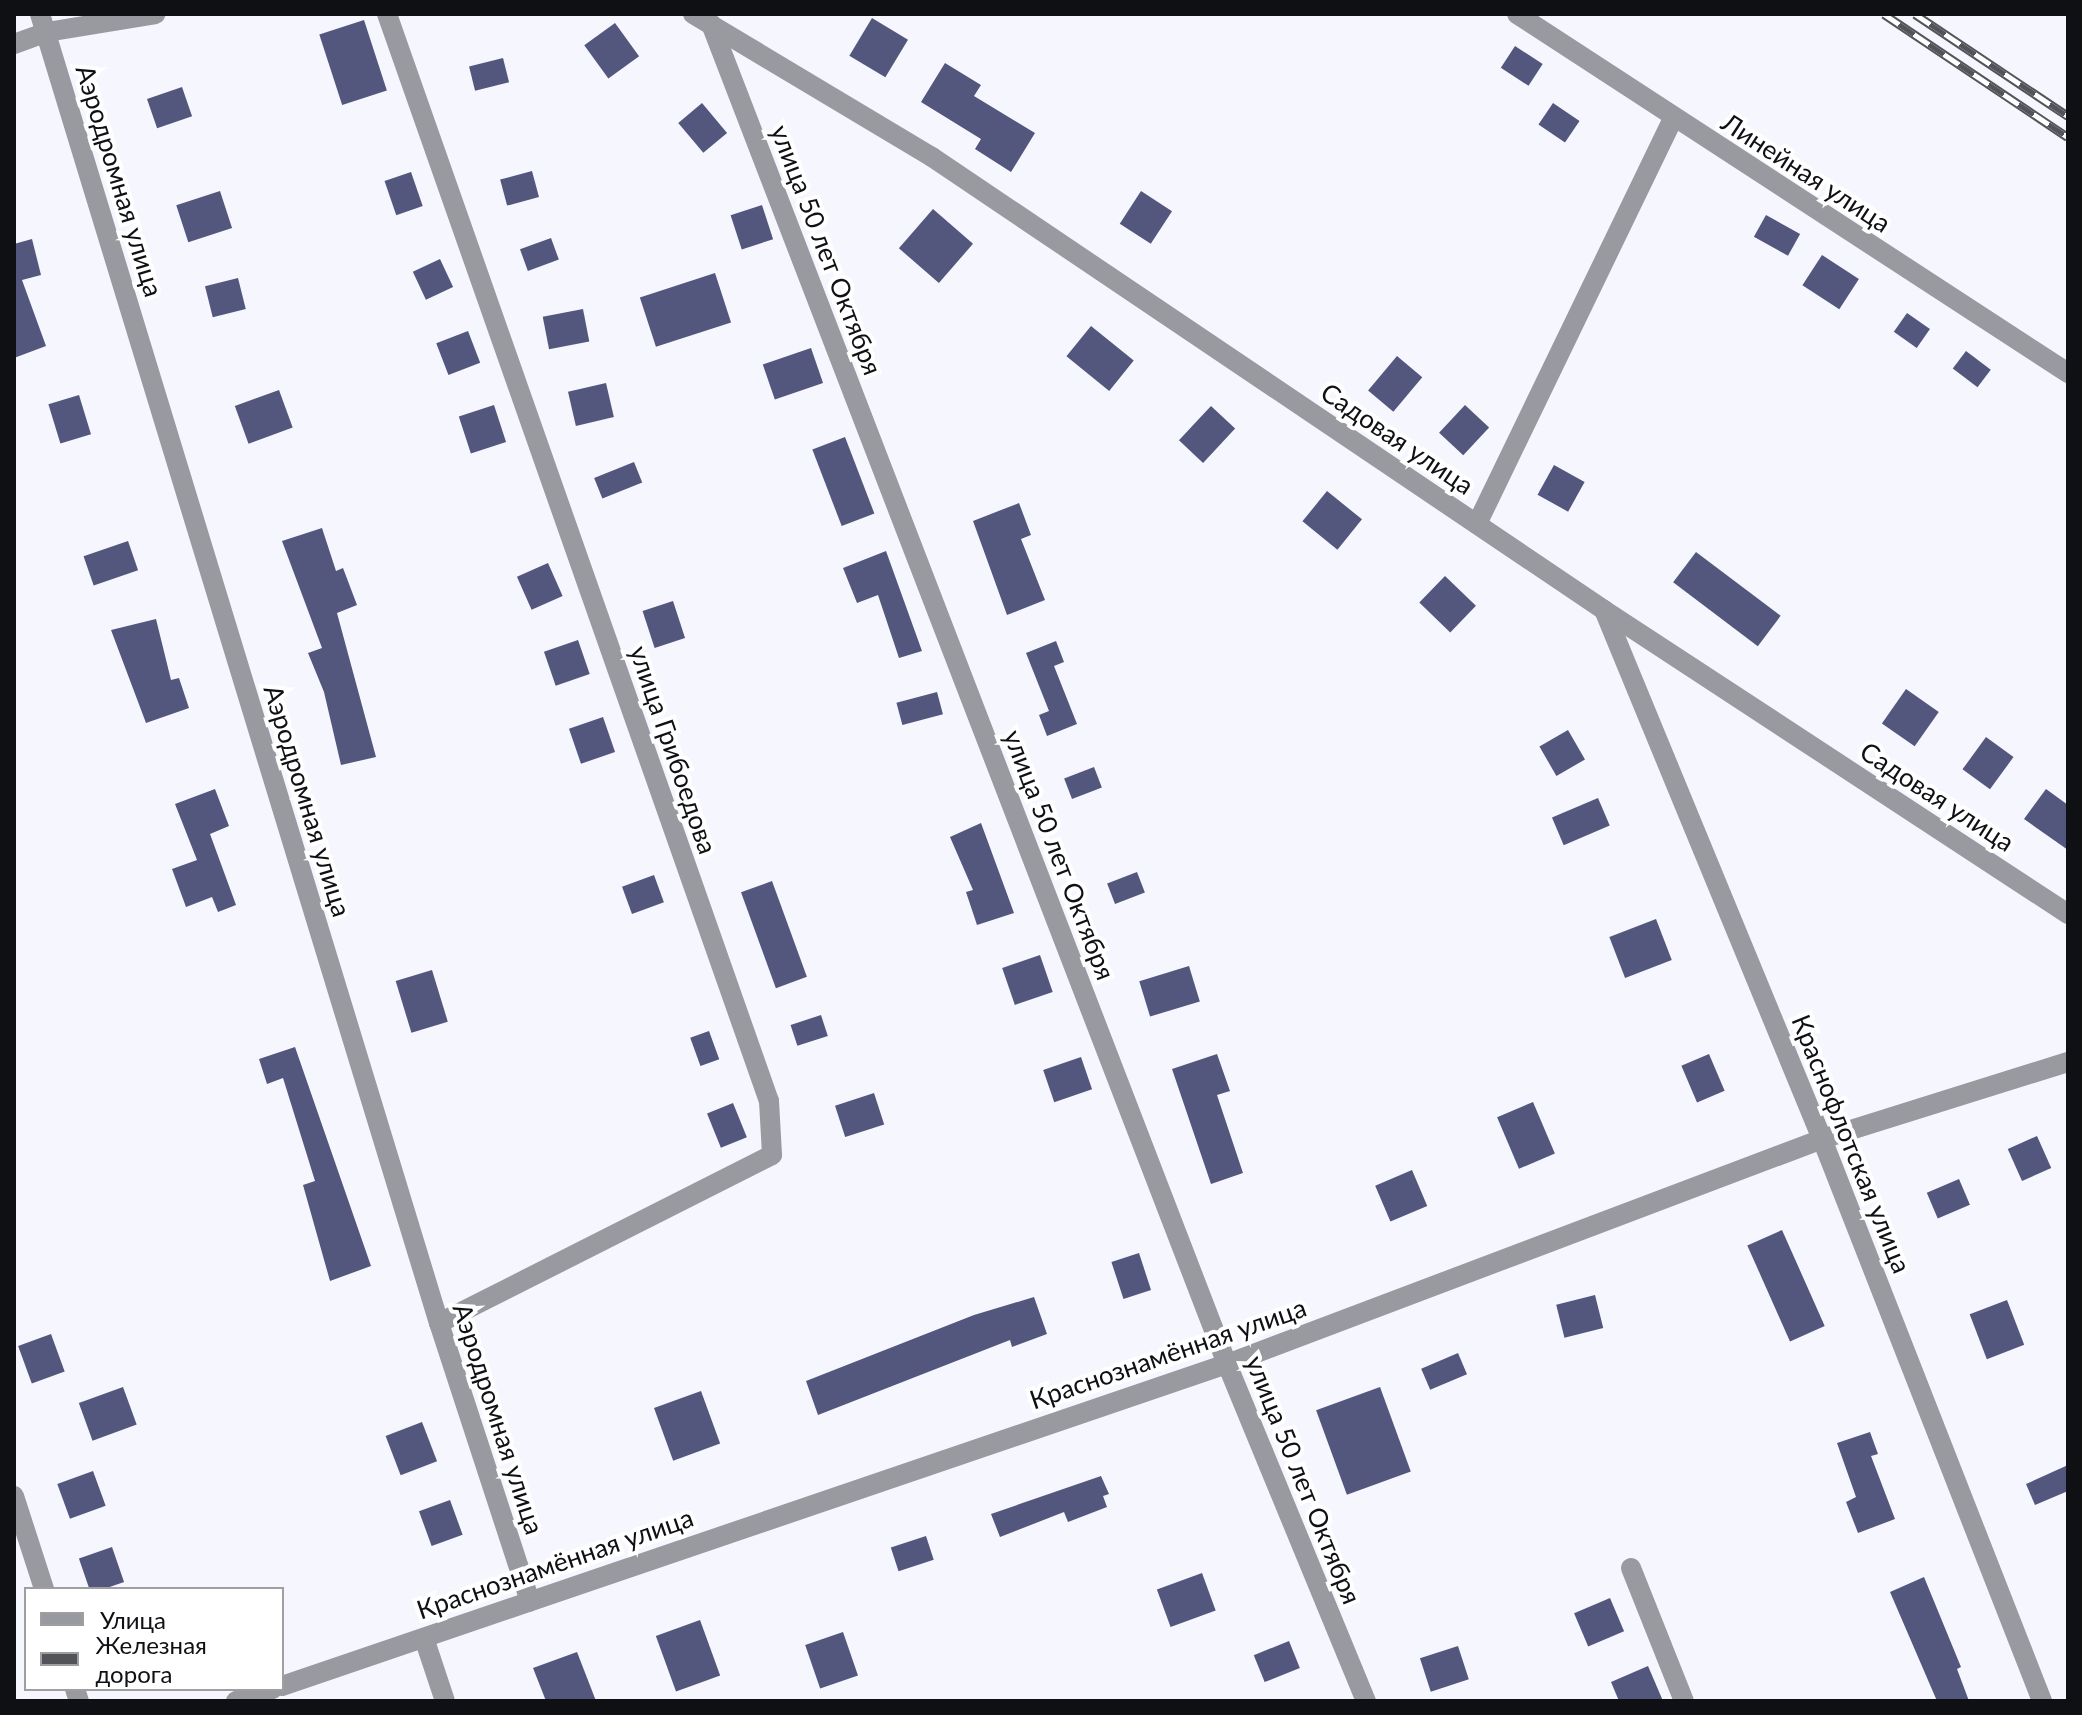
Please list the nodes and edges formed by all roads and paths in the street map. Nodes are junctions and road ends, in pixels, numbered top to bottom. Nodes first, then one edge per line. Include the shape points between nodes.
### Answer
1 (156, 14) edge
2 (387, 14) edge
3 (1517, 14) edge
4 (702, 19) edge
5 (44, 23) edge
6 (14, 44) edge
7 (1673, 119) junction
8 (2068, 373) edge
9 (1477, 524) junction
10 (1604, 610) junction
11 (2068, 914) edge
12 (2068, 1062) edge
13 (1822, 1139) junction
14 (439, 1323) junction
15 (1227, 1364) junction
16 (14, 1496) edge
17 (1631, 1568) dead end
18 (43, 1587) edge
19 (530, 1601) junction
20 (424, 1638) junction
21 (284, 1685) edge
22 (266, 1691) edge
23 (236, 1701) edge
24 (445, 1701) edge
25 (1366, 1701) edge
26 (1684, 1701) edge
27 (2042, 1701) edge

1 - 5 street
2 - 14 street, улица Грибоедова via 769,1101 772,1155
3 - 7 street, Линейная улица
4 - 9 street, Садовая улица via 932,157
4 - 15 street, улица 50 лет Октября
5 - 6 street
5 - 14 street, Аэродромная улица
7 - 8 street, Линейная улица
7 - 9 street
9 - 10 street, Садовая улица
10 - 11 street, Садовая улица
10 - 13 street, Краснофлотская улица
12 - 13 street, Краснознамённая улица
13 - 15 street, Краснознамённая улица
13 - 27 street, Краснофлотская улица
14 - 19 street, Аэродромная улица
15 - 19 street, Краснознамённая улица
15 - 25 street, улица 50 лет Октября
16 - 18 street
17 - 26 street
19 - 20 street, Краснознамённая улица
20 - 21 street, Краснознамённая улица
20 - 24 street
22 - 23 street

